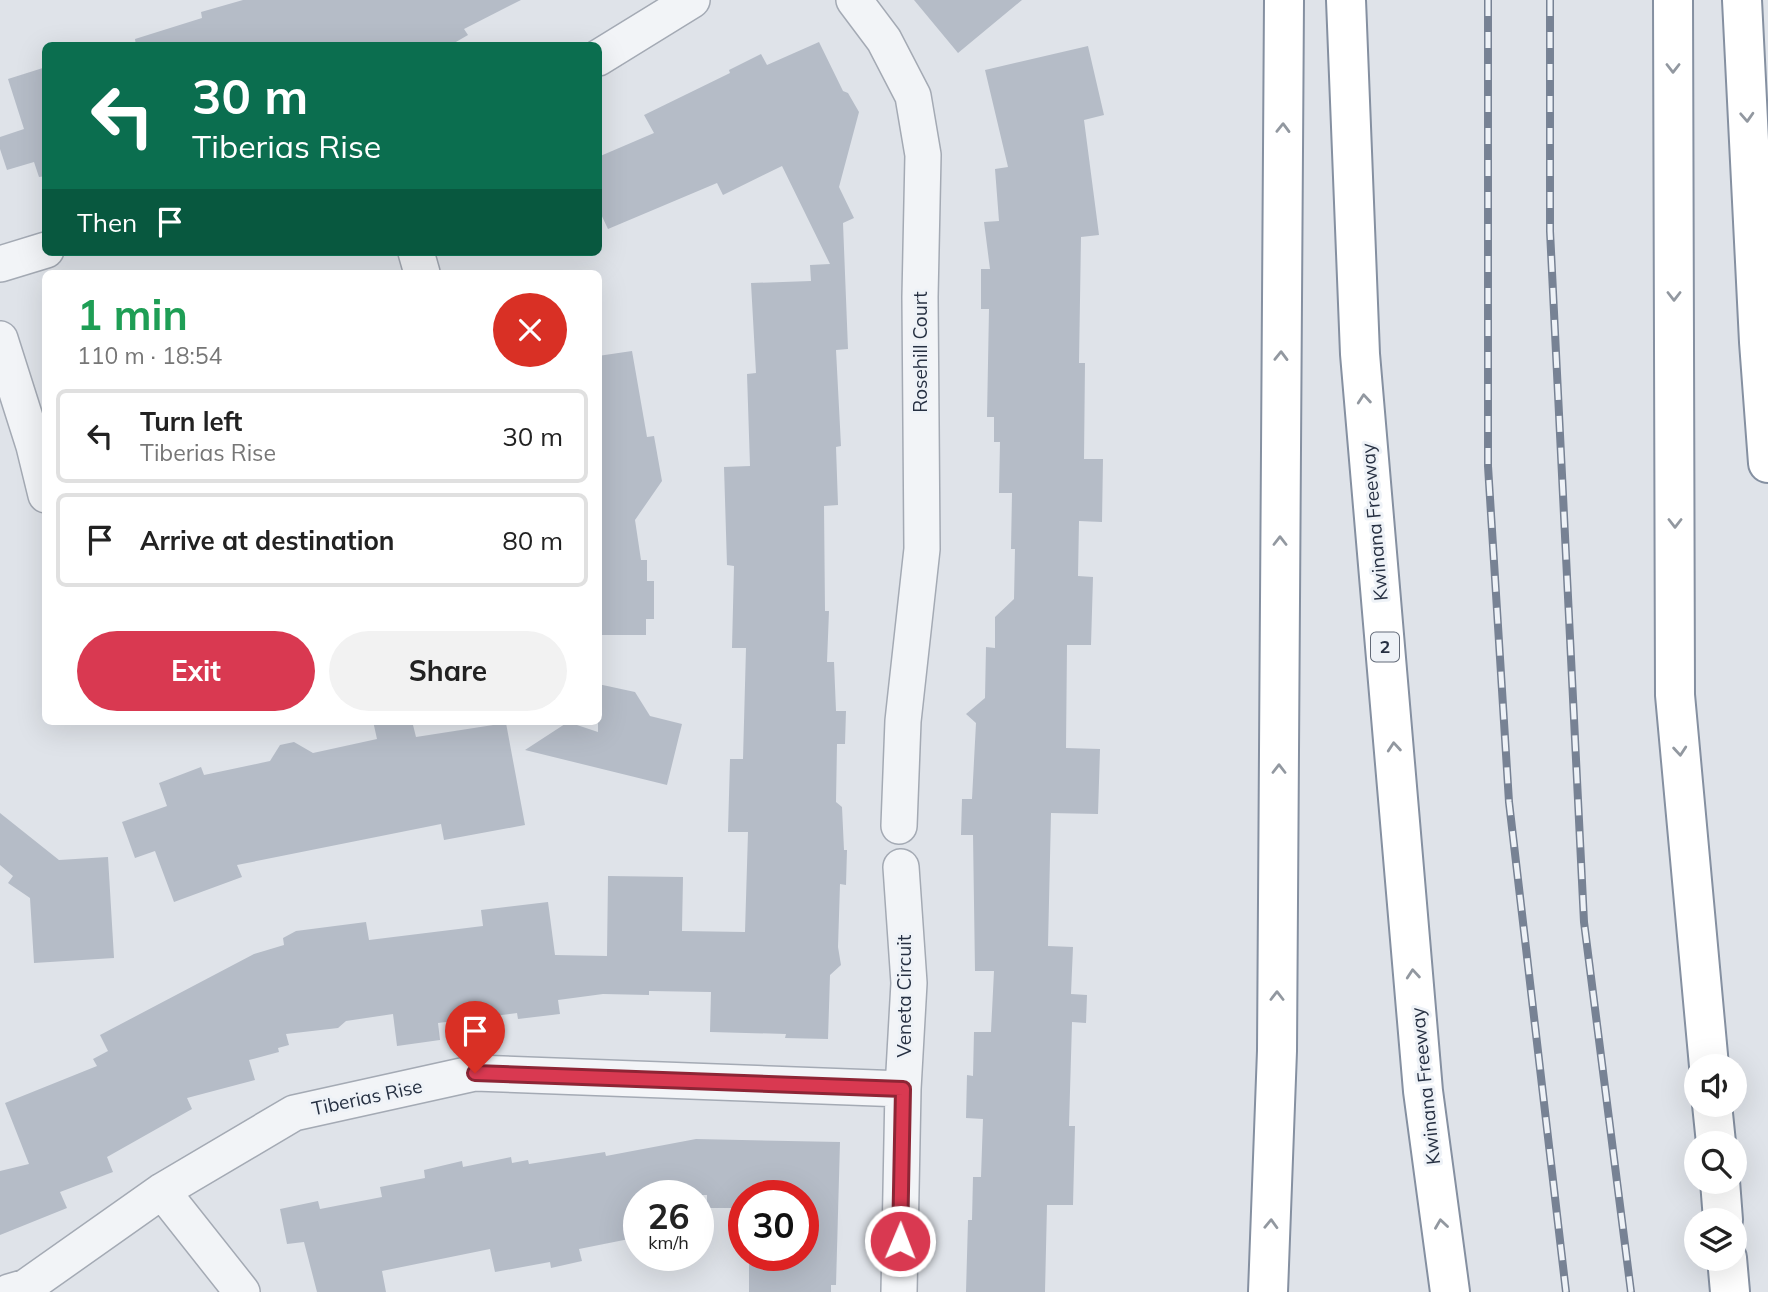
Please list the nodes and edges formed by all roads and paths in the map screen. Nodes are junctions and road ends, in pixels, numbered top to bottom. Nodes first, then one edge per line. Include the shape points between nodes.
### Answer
1 (692, 0) edge
2 (854, 0) edge
3 (1284, 0) edge
4 (1346, 0) edge
5 (1673, 0) edge
6 (1742, 0) edge
7 (602, 56) edge
8 (42, 251) edge
9 (0, 264) edge
10 (0, 338) edge
11 (1768, 463) edge
12 (42, 479) edge
13 (899, 826) dead end
14 (901, 867) dead end
15 (1708, 1054) edge
16 (903, 1089) junction
17 (162, 1191) junction
18 (1728, 1271) edge
19 (9, 1292) edge
20 (242, 1292) edge
21 (899, 1292) edge
22 (1268, 1292) edge
23 (1450, 1292) edge
24 (1730, 1292) edge

1 - 7 street
2 - 13 street, Rosehill Court via 884,40 913,96 923,155 922,549 903,721
22 -> 3 highway via 1277,1037
23 -> 4 highway, Kwinana Freeway / 2 via 1423,1091 1360,354
5 -> 15 highway via 1675,695
6 -> 11 highway
8 - 9 street
10 - 12 street
14 - 16 street, Veneta Circuit via 909,984
16 - 17 street, Tiberias Rise via 475,1073 294,1113
16 - 21 street, Veneta Circuit
17 - 19 street, Tiberias Rise via 26,1287
17 - 20 street
18 - 24 highway

